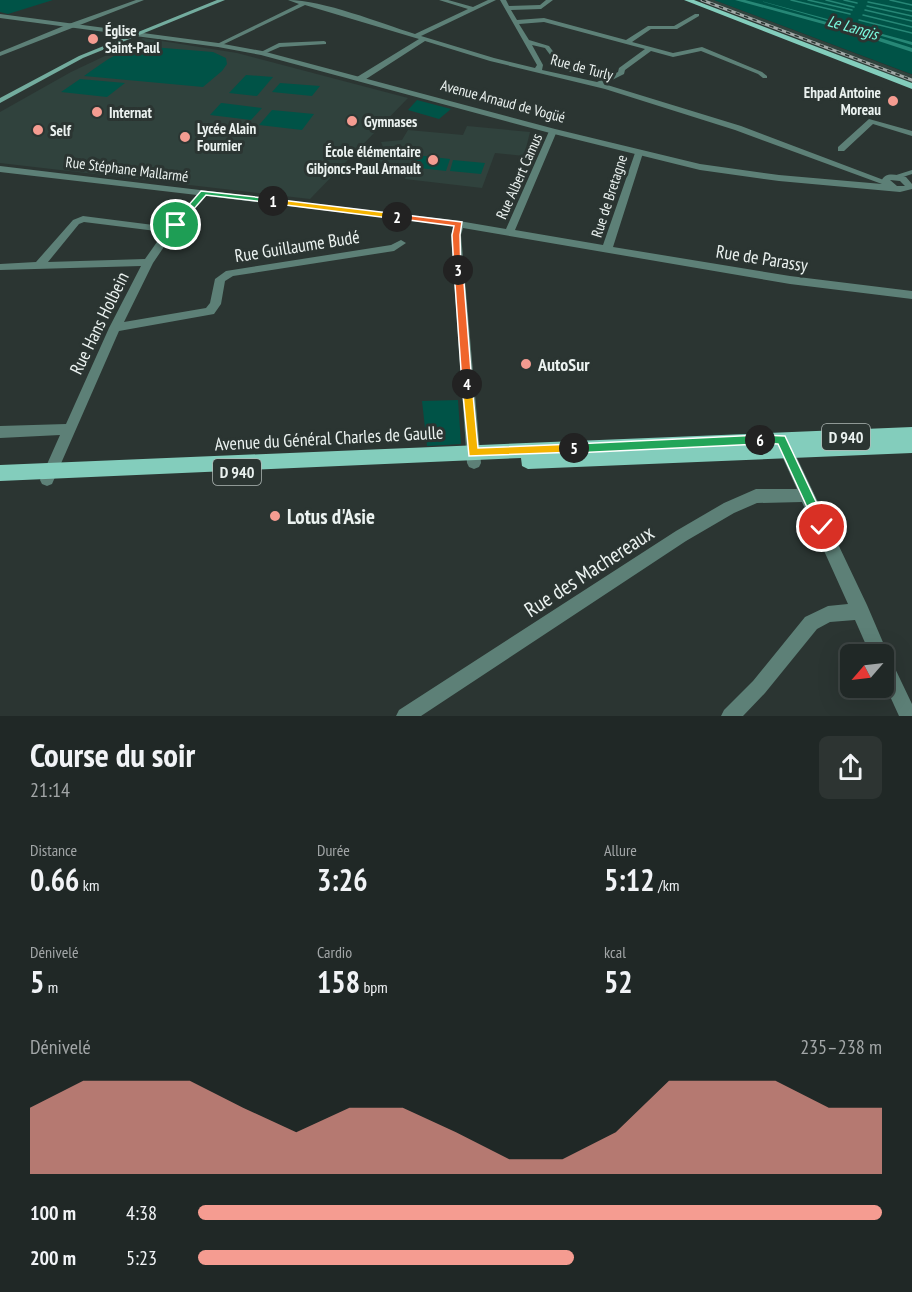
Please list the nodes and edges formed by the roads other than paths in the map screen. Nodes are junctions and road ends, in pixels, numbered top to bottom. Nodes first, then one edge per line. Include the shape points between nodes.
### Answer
1 (141, 0) edge
2 (222, 0) edge
3 (291, 0) edge
4 (442, 0) edge
5 (493, 0) edge
6 (503, 0) edge
7 (550, 0) edge
8 (688, 0) edge
9 (305, 3) junction
10 (508, 8) junction
11 (474, 9) junction
12 (697, 15) dead end
13 (0, 16) edge
14 (516, 22) junction
15 (68, 26) junction
16 (134, 34) junction
17 (416, 36) junction
18 (424, 39) junction
19 (324, 42) dead end
20 (528, 42) junction
21 (626, 43) junction
22 (218, 45) junction
23 (650, 49) junction
24 (262, 53) junction
25 (0, 54) edge
26 (537, 70) junction
27 (765, 77) dead end
28 (360, 79) junction
29 (601, 82) junction
30 (912, 86) edge
31 (0, 101) edge
32 (554, 131) junction
33 (912, 134) edge
34 (841, 149) dead end
35 (639, 153) junction
36 (0, 169) edge
37 (889, 181) junction
38 (910, 182) edge
39 (204, 193) junction
40 (459, 224) junction
41 (171, 230) junction
42 (509, 232) junction
43 (401, 243) dead end
44 (607, 249) junction
45 (148, 262) junction
46 (39, 266) junction
47 (0, 267) edge
48 (912, 295) edge
49 (115, 327) junction
50 (69, 429) junction
51 (0, 432) edge
52 (912, 434) edge
53 (784, 446) junction
54 (912, 446) edge
55 (474, 458) junction
56 (0, 473) edge
57 (49, 476) junction
58 (0, 482) edge
59 (807, 495) junction
60 (861, 611) junction
61 (875, 644) edge
62 (894, 686) edge
63 (405, 716) edge
64 (730, 716) edge
65 (908, 716) edge

1 - 15 street
2 - 16 main road
3 - 9 street, Rue de Turly
4 - 11 street
5 - 11 street
6 - 10 street
7 - 10 street via 541,7
8 - 30 main road
9 - 17 street, Rue de Turly
9 - 22 street
10 - 14 street
11 - 17 street
12 - 21 street via 675,28 650,27
13 - 15 street, Avenue Arnaud de Vogüé
14 - 20 street
14 - 21 street via 544,20
15 - 16 street, Avenue Arnaud de Vogüé
15 - 25 street
16 - 22 street, Avenue Arnaud de Vogüé
16 - 31 main road via 81,57
17 - 18 street, Rue de Turly
18 - 26 street, Rue de Turly
18 - 28 street
19 - 24 street via 279,45
20 - 26 street via 540,65
20 - 29 street via 548,47 562,67
21 - 23 street
22 - 24 street, Avenue Arnaud de Vogüé
23 - 27 street via 673,55 702,49
23 - 29 street via 621,69 622,73 615,78
24 - 28 street, Avenue Arnaud de Vogüé
26 - 29 street, Rue de Turly
28 - 32 street, Avenue Arnaud de Vogüé
29 - 37 street, Rue de Turly
32 - 35 street, Avenue Arnaud de Vogüé
32 - 42 street, Rue Albert Camus
33 - 34 street via 872,121
35 - 37 street, Avenue Arnaud de Vogüé via 728,171 866,186
35 - 44 street, Rue de Bretagne
36 - 39 street, Rue Stéphane Mallarmé
37 - 38 street, Avenue Arnaud de Vogüé
39 - 40 street, Rue Stéphane Mallarmé
39 - 41 street, Rue Hans Holbein
40 - 42 street, Rue Stéphane Mallarmé
40 - 55 street via 456,235
41 - 45 street, Rue Hans Holbein
41 - 46 street via 83,219 76,222
42 - 44 street, Rue Stéphane Mallarmé
43 - 49 street, Rue Guillaume Budé via 394,248 230,273 219,279 210,311
44 - 48 street, Rue de Parassy via 790,280
45 - 46 street
45 - 49 street, Rue Hans Holbein
46 - 47 street
49 - 50 street, Rue Hans Holbein
50 - 51 street
50 - 57 street, Rue Hans Holbein
52 - 53 main road, Avenue du Général Charles de Gaulle / D 940
53 - 54 main road, Avenue du Général Charles de Gaulle / D 940
53 - 55 main road, Avenue du Général Charles de Gaulle / D 940
53 - 59 street
55 - 57 main road, Avenue du Général Charles de Gaulle / D 940
56 - 57 main road, Avenue du Général Charles de Gaulle / D 940
57 - 58 main road, Avenue du Général Charles de Gaulle / D 940
59 - 60 street
59 - 63 street, Rue des Machereaux via 756,496 729,508
60 - 61 street
60 - 64 street via 828,614 811,623
62 - 65 street

